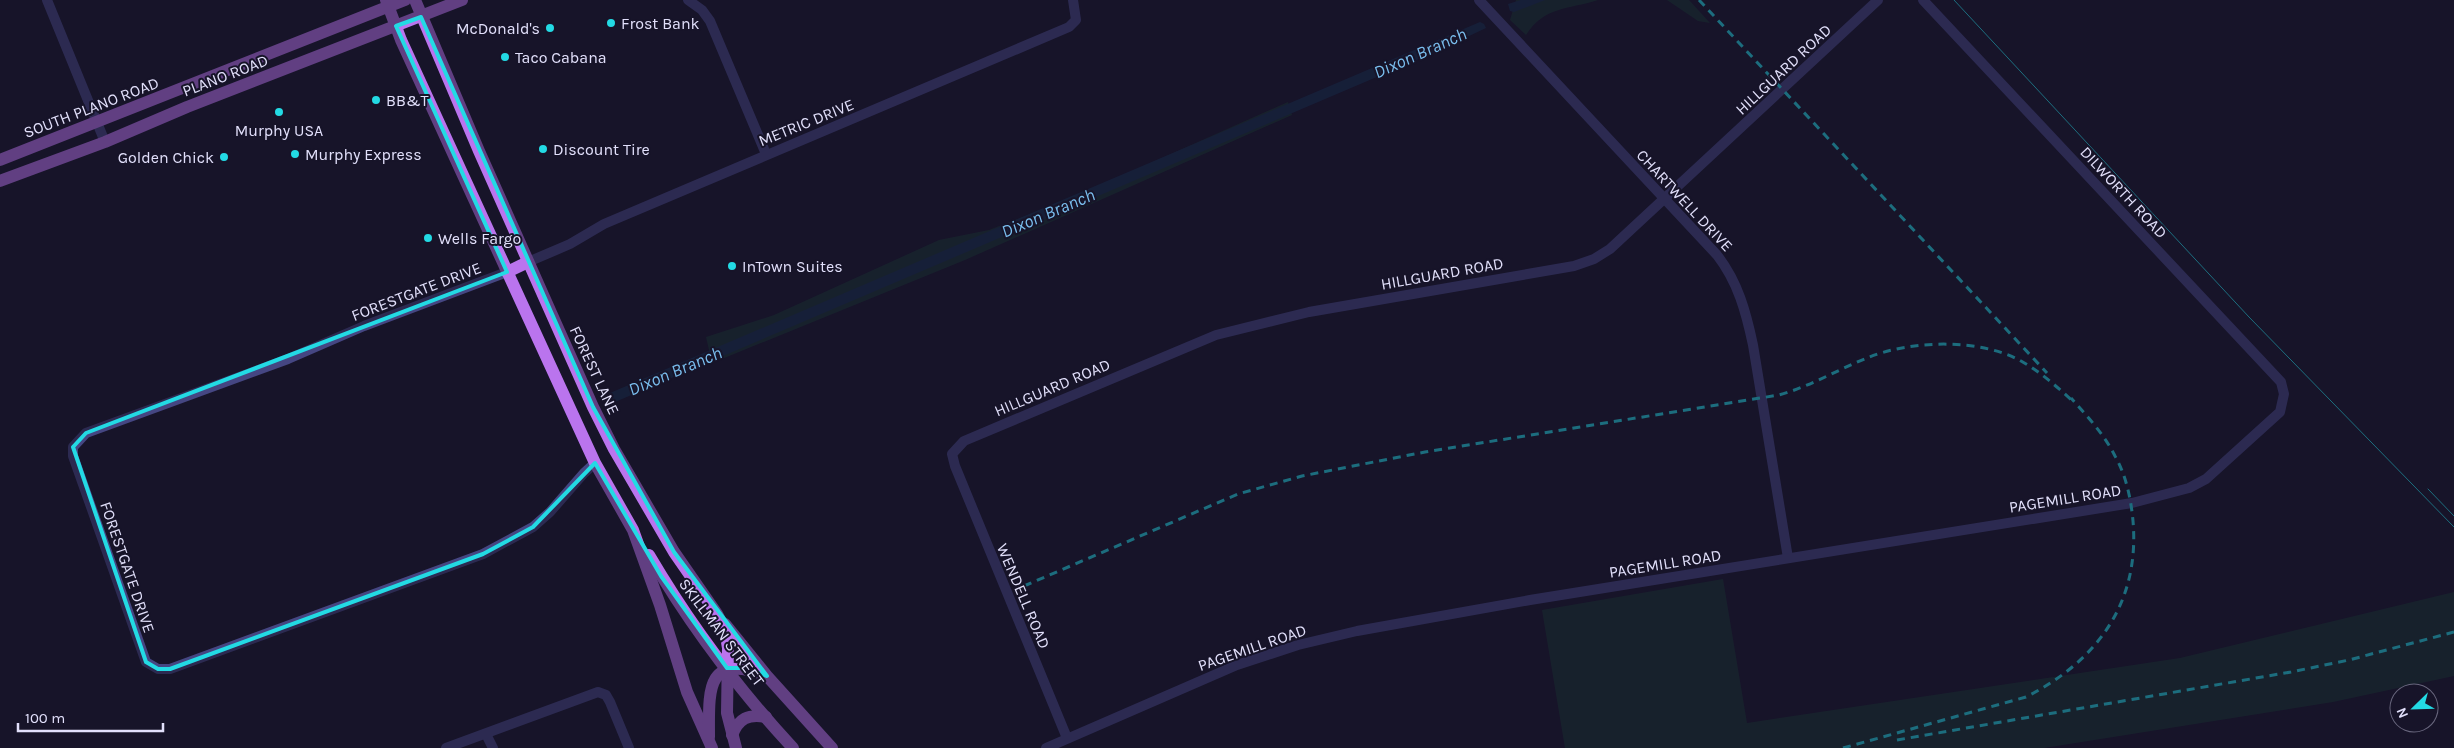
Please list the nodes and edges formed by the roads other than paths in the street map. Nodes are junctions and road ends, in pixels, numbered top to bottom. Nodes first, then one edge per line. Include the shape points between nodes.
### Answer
1 (47, 0) edge
2 (405, 0) edge
3 (414, 0) edge
4 (462, 0) edge
5 (688, 0) edge
6 (1073, 0) edge
7 (1479, 0) edge
8 (1878, 0) edge
9 (1923, 0) edge
10 (388, 3) edge
11 (421, 17) junction
12 (396, 26) junction
13 (97, 122) junction
14 (105, 142) junction
15 (766, 154) junction
16 (0, 160) edge
17 (0, 181) edge
18 (1665, 199) junction
19 (528, 262) junction
20 (507, 272) junction
21 (2280, 412) joint
22 (614, 449) junction
23 (595, 463) junction
24 (955, 466) joint
25 (633, 530) junction
26 (1788, 558) junction
27 (717, 614) junction
28 (727, 668) junction
29 (766, 676) junction
30 (766, 717) junction
31 (486, 734) junction
32 (732, 734) junction
33 (1067, 738) junction
34 (710, 744) edge
35 (446, 748) edge
36 (492, 748) edge
37 (629, 748) edge
38 (736, 748) edge
39 (793, 748) edge
40 (832, 748) edge
41 (1046, 748) edge

1 - 13 street
2 - 10 main road
3 - 11 main road, FOREST LANE
4 - 11 main road, PLANO ROAD
5 - 15 street via 710,21
6 - 15 street, METRIC DRIVE via 1076,20 1069,27 887,106
7 - 18 street, CHARTWELL DRIVE
8 - 18 street, HILLGUARD ROAD
9 - 21 street, DILWORTH ROAD via 2281,382 2284,394
10 - 12 main road
10 - 13 main road, SOUTH PLANO ROAD
11 - 12 main road, PLANO ROAD
11 - 19 main road, FOREST LANE
12 - 14 main road, PLANO ROAD
12 - 20 main road
13 - 14 street
13 - 16 main road, SOUTH PLANO ROAD
14 - 17 main road, PLANO ROAD
15 - 19 street, METRIC DRIVE via 604,224 570,244
18 - 24 street, HILLGUARD ROAD via 1610,249 1594,259 1574,266 1309,312 1216,335 964,441 952,454
18 - 26 street, CHARTWELL DRIVE via 1724,264 1736,284 1746,312
19 - 20 main road
19 - 22 main road, FOREST LANE
20 - 23 main road
20 - 23 street, FORESTGATE DRIVE via 364,326 288,359 86,433 73,447 146,662 158,669 170,669 483,554 533,527
21 - 26 street, PAGEMILL ROAD via 2206,479 2189,488 2132,503
22 - 23 main road
22 - 27 main road, FOREST LANE via 674,552
23 - 25 main road
24 - 33 street, WENDELL ROAD
25 - 28 main road, SKILLMAN STREET via 685,611
25 - 34 main road via 687,692
26 - 33 street, PAGEMILL ROAD via 1450,614 1298,645 1237,666
27 - 28 main road, FOREST LANE via 725,630
27 - 29 main road, SKILLMAN STREET
28 - 29 main road via 745,668
28 - 30 main road, SKILLMAN STREET
28 - 32 main road, FOREST LANE via 727,713
28 - 34 main road via 713,682
29 - 40 main road, SKILLMAN STREET
30 - 32 main road via 753,715 744,718 737,723
30 - 39 main road, SKILLMAN STREET
31 - 35 street
31 - 36 street
31 - 37 street via 598,692 606,695 610,702
32 - 38 main road, FOREST LANE
33 - 41 street, PAGEMILL ROAD

